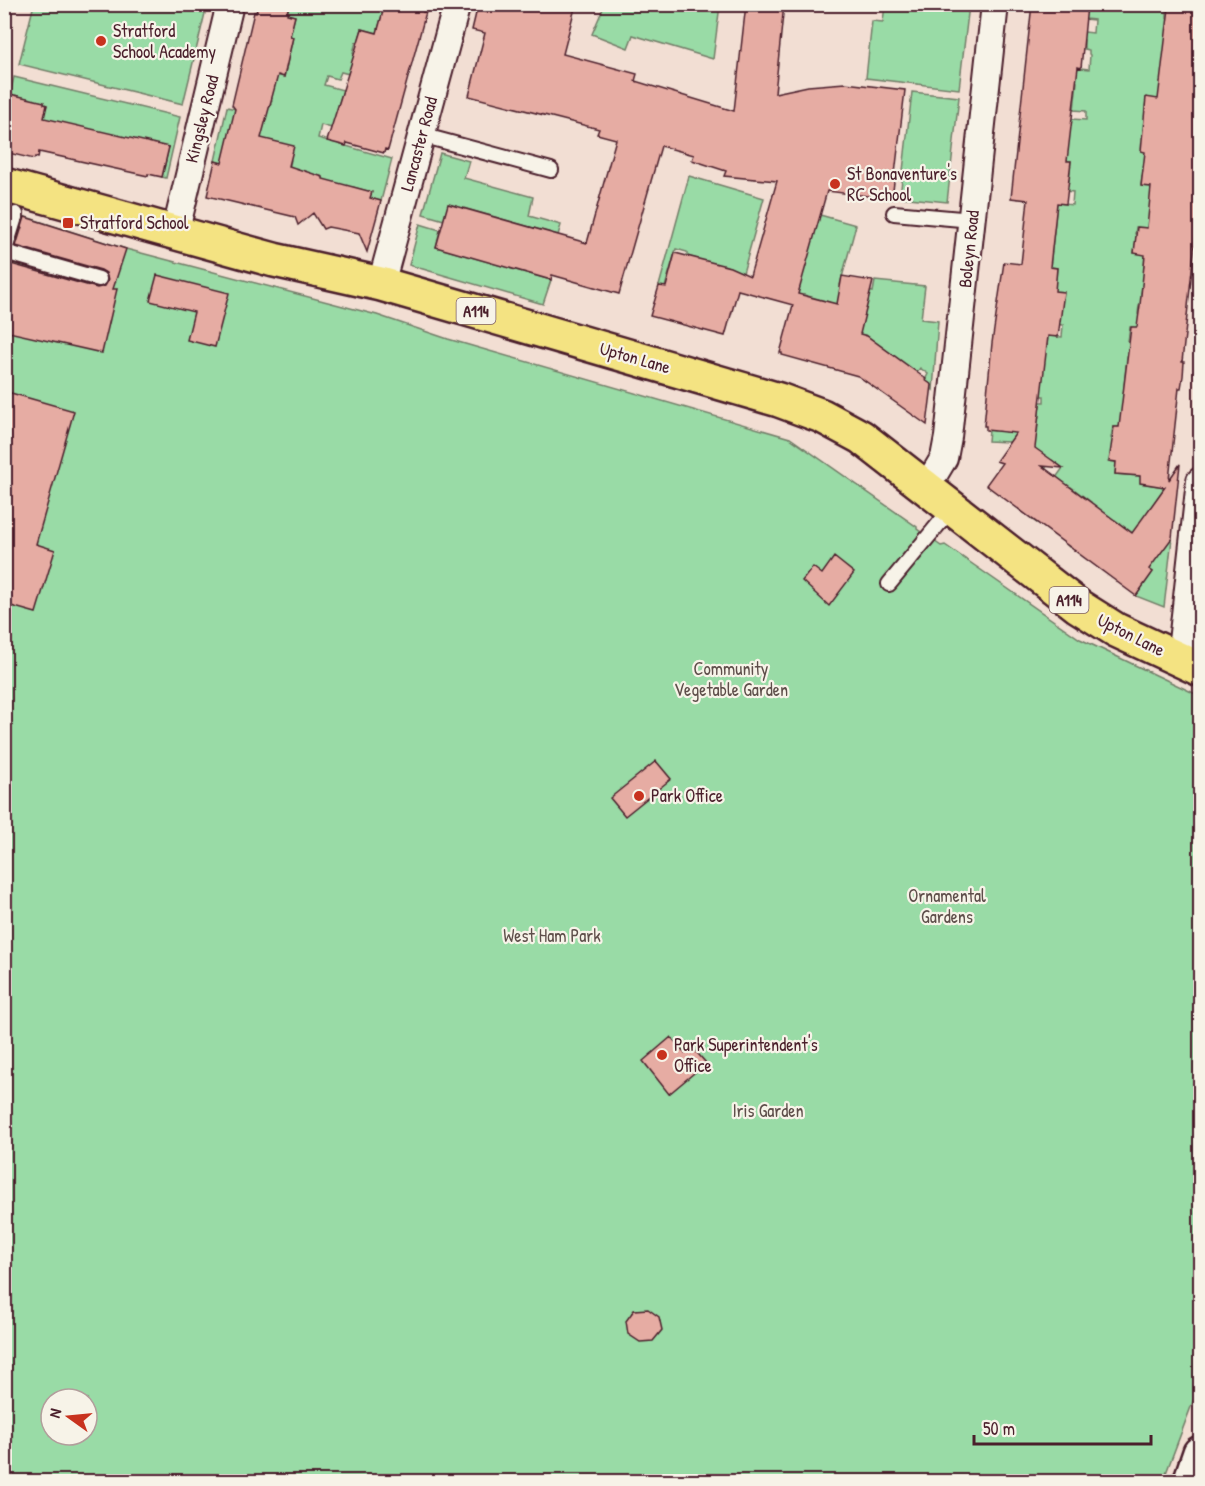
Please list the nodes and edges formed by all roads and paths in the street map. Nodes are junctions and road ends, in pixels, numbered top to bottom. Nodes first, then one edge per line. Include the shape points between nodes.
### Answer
1 (230, 4) edge
2 (457, 4) edge
3 (995, 4) edge
4 (422, 135) junction
5 (551, 170) dead end
6 (10, 200) edge
7 (894, 213) dead end
8 (972, 220) junction
9 (175, 234) junction
10 (5, 252) edge
11 (99, 279) dead end
12 (381, 284) junction
13 (1200, 481) edge
14 (926, 488) junction
15 (952, 508) junction
16 (889, 584) dead end
17 (1195, 584) edge
18 (1190, 664) edge
19 (1200, 1453) edge
20 (1190, 1482) edge

1 - 9 street, Kingsley Road
2 - 4 street, Lancaster Road
3 - 8 street, Boleyn Road
4 - 5 lane
4 - 12 street, Lancaster Road
6 - 9 main road, Upton Lane / A114
6 - 10 lane
7 - 8 lane
8 - 14 street, Boleyn Road via 948,437 944,458
9 - 12 main road, Upton Lane / A114
10 - 11 lane
12 - 14 main road, Upton Lane / A114 via 822,416 861,437
13 - 17 street
14 - 15 main road, Upton Lane / A114
15 - 16 lane
15 - 18 main road, Upton Lane / A114 via 1078,606 1116,630
17 - 18 street
19 - 20 main road

